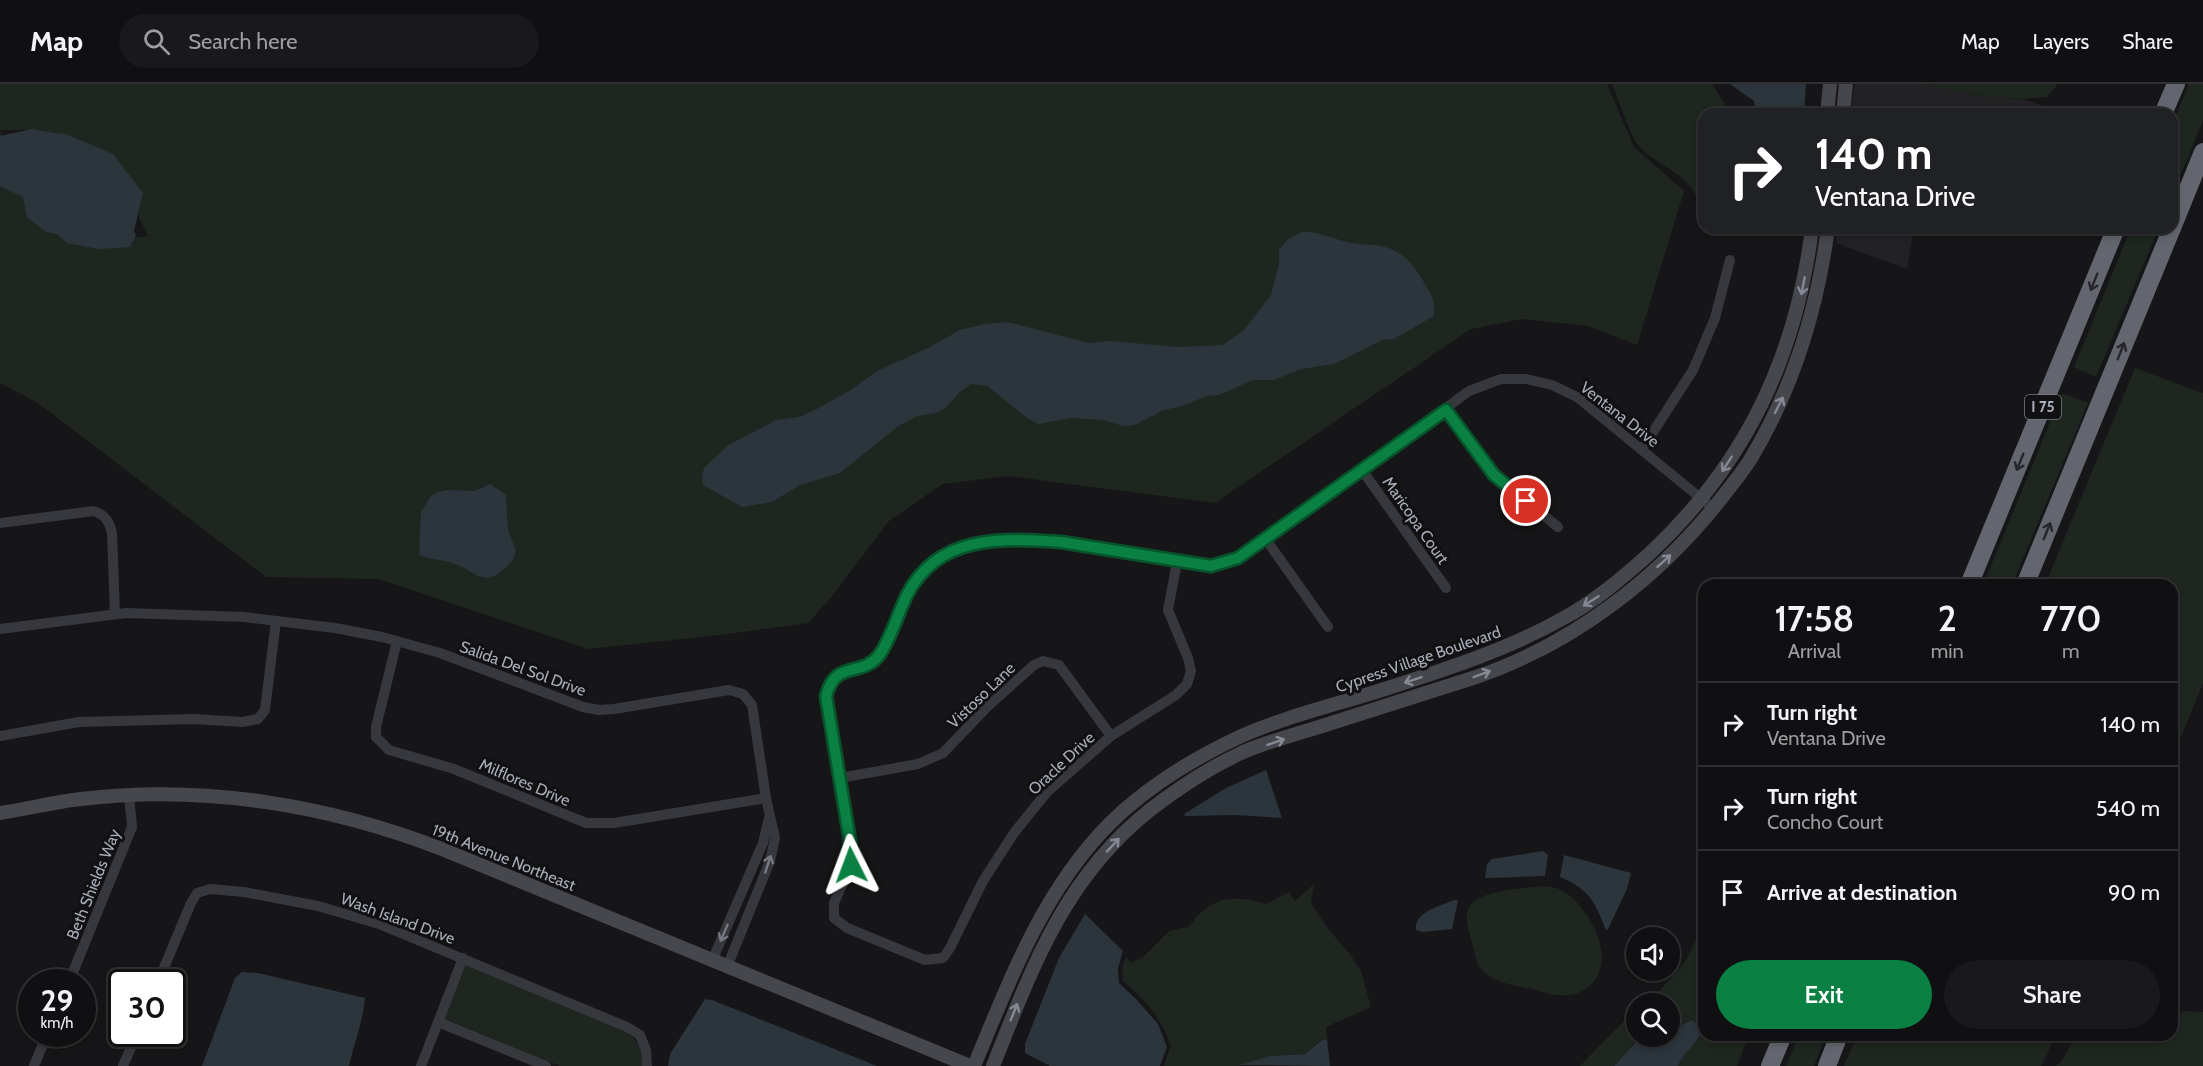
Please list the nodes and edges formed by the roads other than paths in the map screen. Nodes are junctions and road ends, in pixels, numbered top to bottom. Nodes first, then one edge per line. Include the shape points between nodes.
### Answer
1 (1830, 84) edge
2 (1846, 84) edge
3 (2176, 84) edge
4 (1828, 108) edge
5 (1843, 108) edge
6 (2166, 108) edge
7 (2203, 152) edge
8 (2178, 213) edge
9 (1811, 234) edge
10 (1827, 234) edge
11 (2114, 234) edge
12 (2170, 234) edge
13 (1730, 260) dead end
14 (1446, 410) junction
15 (1642, 449) junction
16 (1362, 470) junction
17 (1702, 499) junction
18 (1714, 509) junction
19 (0, 523) edge
20 (1558, 527) dead end
21 (1265, 538) junction
22 (1177, 562) junction
23 (1971, 579) edge
24 (2027, 579) edge
25 (1446, 588) dead end
26 (115, 614) junction
27 (276, 621) junction
28 (1328, 627) dead end
29 (0, 629) edge
30 (397, 642) junction
31 (0, 736) edge
32 (1111, 736) junction
33 (840, 778) junction
34 (129, 795) junction
35 (766, 798) junction
36 (0, 813) edge
37 (770, 815) junction
38 (743, 888) junction
39 (757, 894) junction
40 (736, 904) junction
41 (750, 910) junction
42 (463, 958) junction
43 (712, 961) junction
44 (727, 967) junction
45 (74, 969) edge
46 (163, 969) edge
47 (438, 1022) junction
48 (1780, 1041) edge
49 (1837, 1041) edge
50 (42, 1047) edge
51 (131, 1047) edge
52 (34, 1066) edge
53 (123, 1066) edge
54 (421, 1066) edge
55 (546, 1066) edge
56 (647, 1066) edge
57 (972, 1066) edge
58 (993, 1066) edge
59 (1770, 1066) edge
60 (1827, 1066) edge

1 - 4 street
2 - 5 street
3 - 6 highway
7 - 8 highway
9 -> 17 street, Cypress Village Boulevard via 1800,301 1784,355 1742,441
18 -> 10 street, Cypress Village Boulevard via 1749,462 1786,392 1806,338
11 -> 23 highway, I 75
24 -> 12 highway
13 - 15 street via 1715,318 1693,370
14 - 15 street, Ventana Drive via 1468,391 1501,379 1526,379 1577,397
14 - 16 street, Ventana Drive
14 - 20 street via 1494,475
15 - 17 street, Ventana Drive
16 - 21 street, Ventana Drive
16 - 25 street, Maricopa Court
17 - 18 street, Ventana Drive
17 -> 57 street, Cypress Village Boulevard via 1612,588 1564,618 1504,648 1237,738 1150,790 1103,832 1054,893 1020,956
58 -> 18 street, Cypress Village Boulevard via 1034,963 1069,899 1116,841 1178,789 1241,753 1532,655 1628,593
19 - 26 street via 94,511 102,515 109,521 112,533
21 - 22 street, Ventana Drive via 1238,558 1211,566
21 - 28 street
22 - 32 street, Oracle Drive via 1168,610 1188,658 1191,671 1187,684
22 - 33 street, Ventana Drive via 1041,541 978,542 936,559 908,593 880,654 865,666 839,673 829,684 826,696
26 - 27 street, Salida Del Sol Drive
26 - 29 street, Salida Del Sol Drive
27 - 30 street, Salida Del Sol Drive via 335,628
27 - 31 street via 265,710 258,719 79,723
30 - 35 street, Salida Del Sol Drive via 599,710 729,690 743,693 752,705
30 - 35 street, Milflores Drive via 376,727 376,737 389,750 454,769 586,823 614,823
32 - 33 street, Vistoso Lane via 1059,665 1043,661 988,706 943,753 918,764
32 - 33 street, Oracle Drive via 1047,792 1014,833 983,881 943,958 926,960 847,928 834,918 834,903 851,865
34 - 36 street, 19th Avenue Northeast
34 - 43 street, 19th Avenue Northeast via 239,799 367,823 442,849
34 - 45 street, Beth Shields Way via 132,827
35 - 37 street, Salida Del Sol Drive
37 - 38 street, Salida Del Sol Drive via 763,843
39 -> 37 street, Salida Del Sol Drive via 775,838
38 - 39 street
38 - 40 street, Salida Del Sol Drive
39 - 41 street, Salida Del Sol Drive
40 - 41 street
40 -> 43 street, Salida Del Sol Drive
41 - 44 street, Salida Del Sol Drive via 751,925 740,934
42 - 46 street, Wash Island Drive via 379,924 318,906 210,889 197,893 191,903
42 - 47 street
42 - 56 street, Wash Island Drive via 627,1027 640,1035
43 - 44 street, 19th Avenue Northeast
44 - 57 street, 19th Avenue Northeast
47 - 54 street
47 - 55 street
48 - 59 highway
49 - 60 highway
50 - 52 street
51 - 53 street

